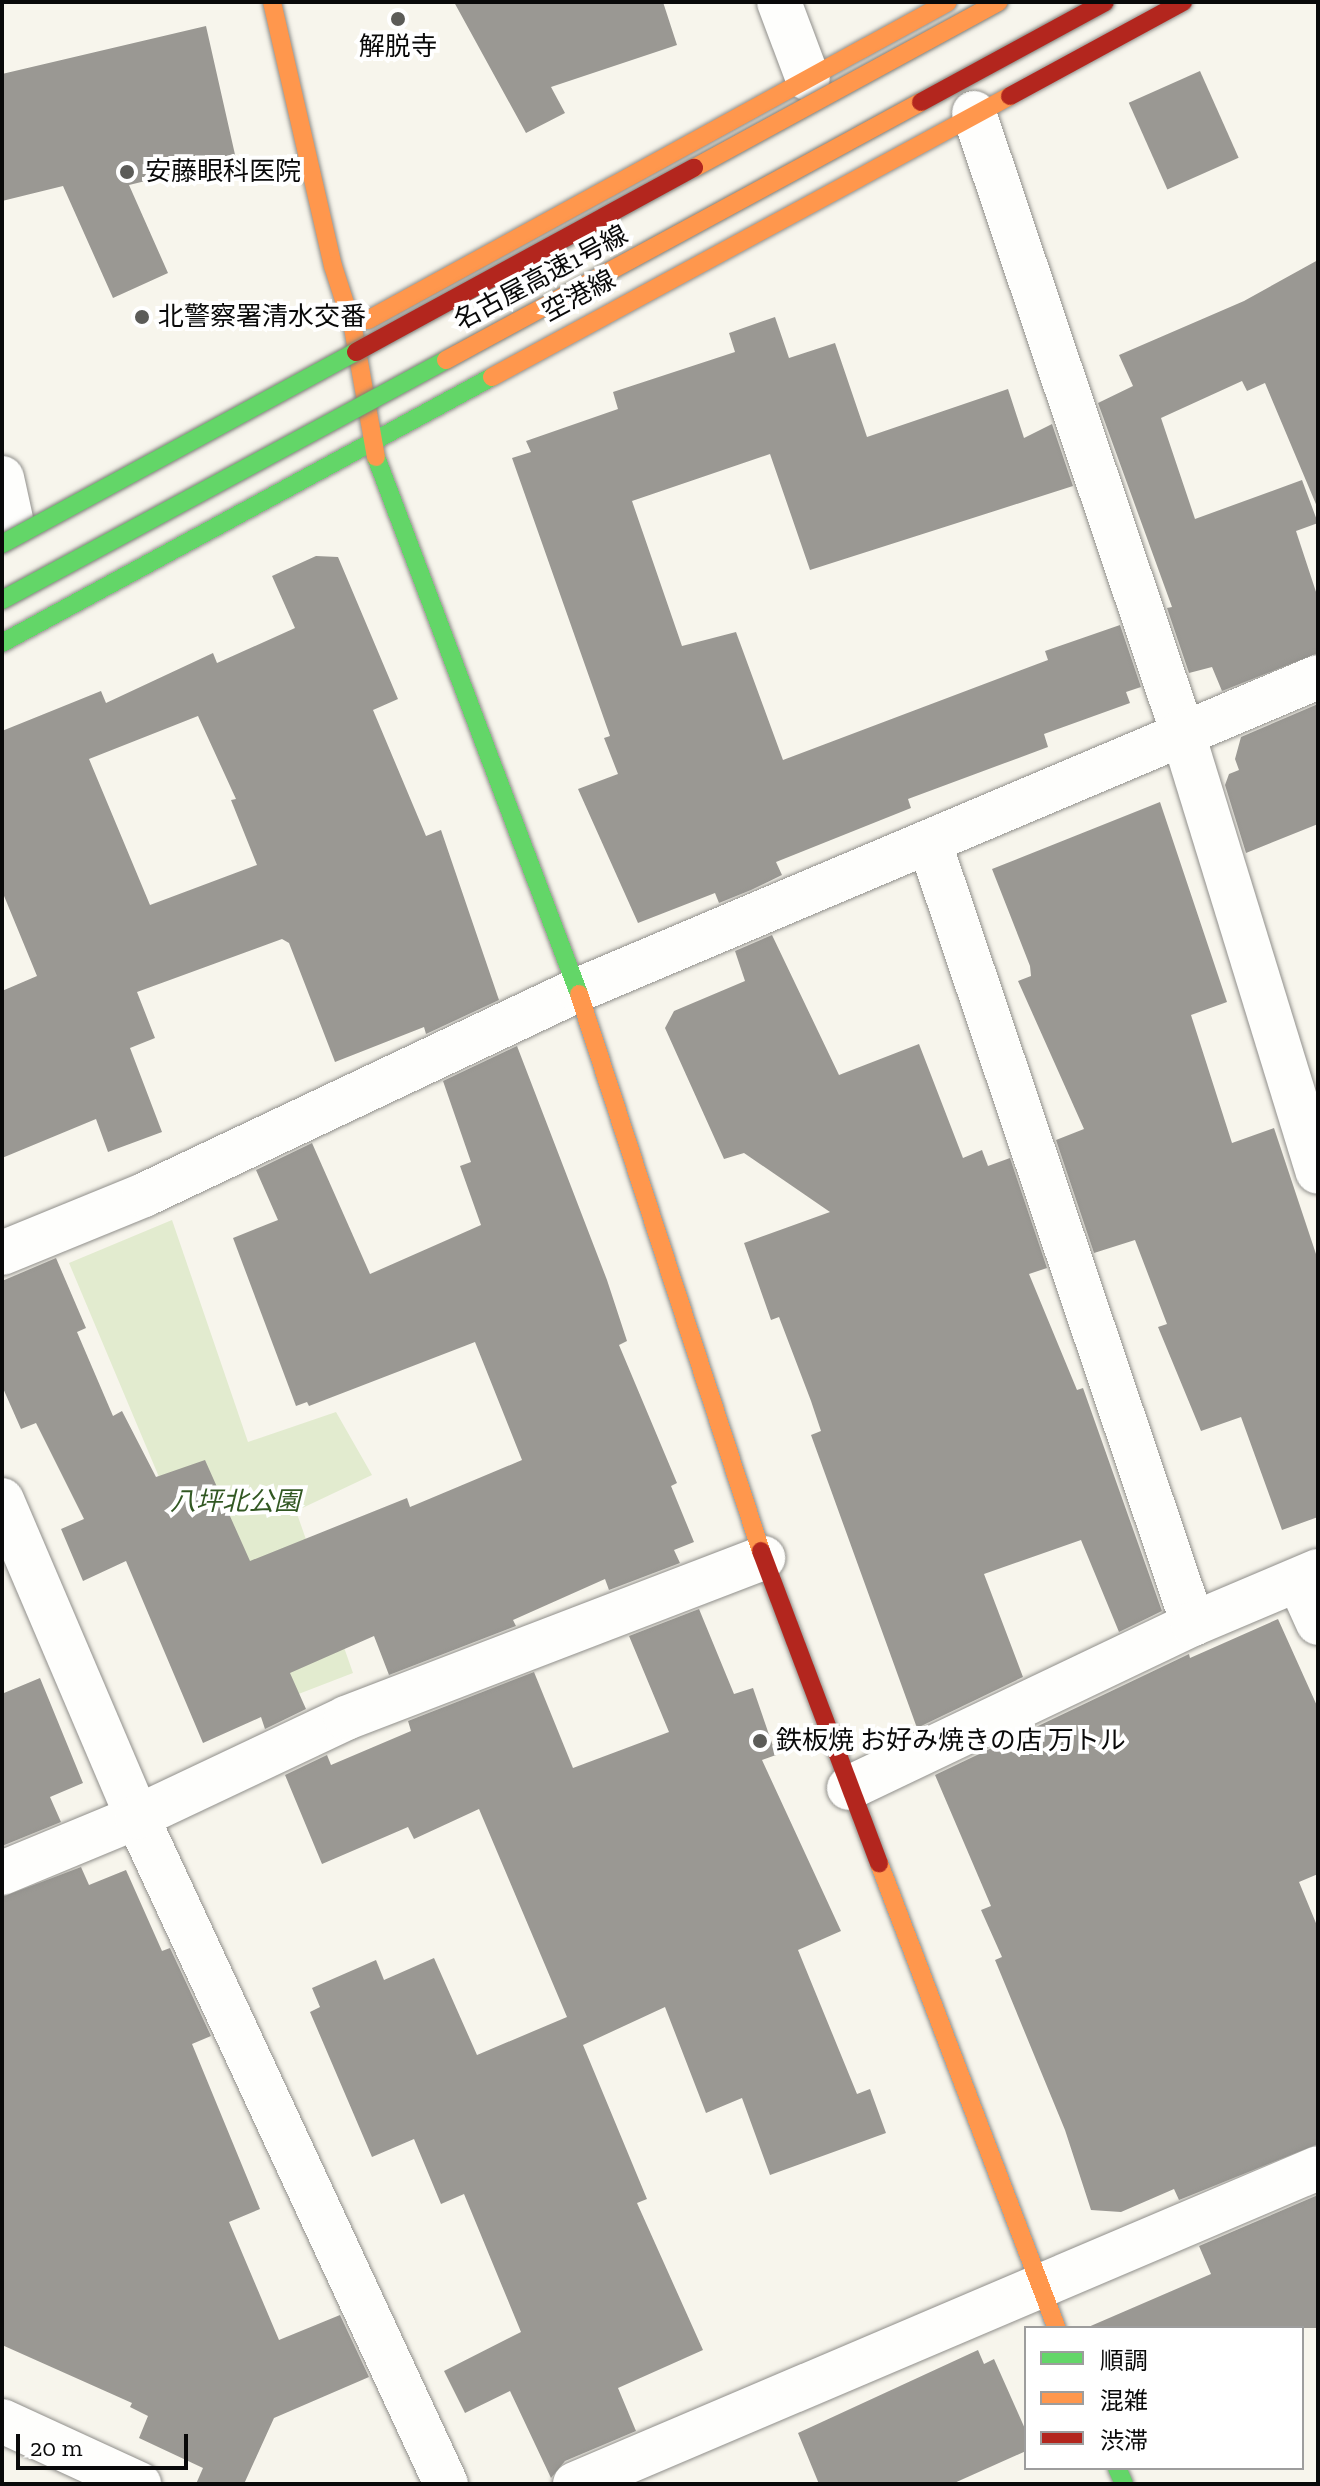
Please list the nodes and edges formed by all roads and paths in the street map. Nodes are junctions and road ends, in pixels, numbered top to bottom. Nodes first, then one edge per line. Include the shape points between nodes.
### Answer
1 (272, 2) edge
2 (779, 2) edge
3 (948, 2) edge
4 (999, 2) edge
5 (1105, 2) edge
6 (1183, 2) edge
7 (808, 79) junction
8 (974, 113) junction
9 (346, 332) junction
10 (230, 397) dead end
11 (369, 439) junction
12 (4, 516) edge
13 (2, 600) edge
14 (2, 643) edge
15 (1318, 677) edge
16 (1182, 731) junction
17 (930, 844) junction
18 (578, 990) junction
19 (1318, 1172) edge
20 (2, 1253) edge
21 (2, 1500) edge
22 (763, 1558) junction
23 (1308, 1576) edge
24 (1318, 1623) edge
25 (1193, 1624) junction
26 (849, 1788) junction
27 (137, 1817) junction
28 (2, 1873) edge
29 (1318, 2168) edge
30 (1040, 2287) junction
31 (1056, 2326) edge
32 (2, 2421) edge
33 (139, 2484) edge
34 (446, 2484) edge
35 (575, 2484) edge

1 - 9 main road
2 - 7 street
3 - 7 main road
4 - 12 main road, 名古屋高速1号線, bridge
5 - 13 main road, 名古屋高速1号線, bridge
6 - 8 main road, 空港線
7 - 9 main road
8 - 11 main road, 空港線
8 - 16 street
9 - 11 main road
10 - 12 main road
11 - 14 main road, 空港線
11 - 18 main road
15 - 16 street
16 - 17 street
16 - 19 street
17 - 18 street
17 - 25 street
18 - 20 street via 144,1195
18 - 22 main road
21 - 27 street
22 - 26 main road
22 - 27 street via 346,1718
23 - 24 street
23 - 25 street
25 - 26 street
26 - 30 main road
27 - 28 street
27 - 34 street
29 - 30 street
30 - 31 main road
30 - 35 street
32 - 33 street

